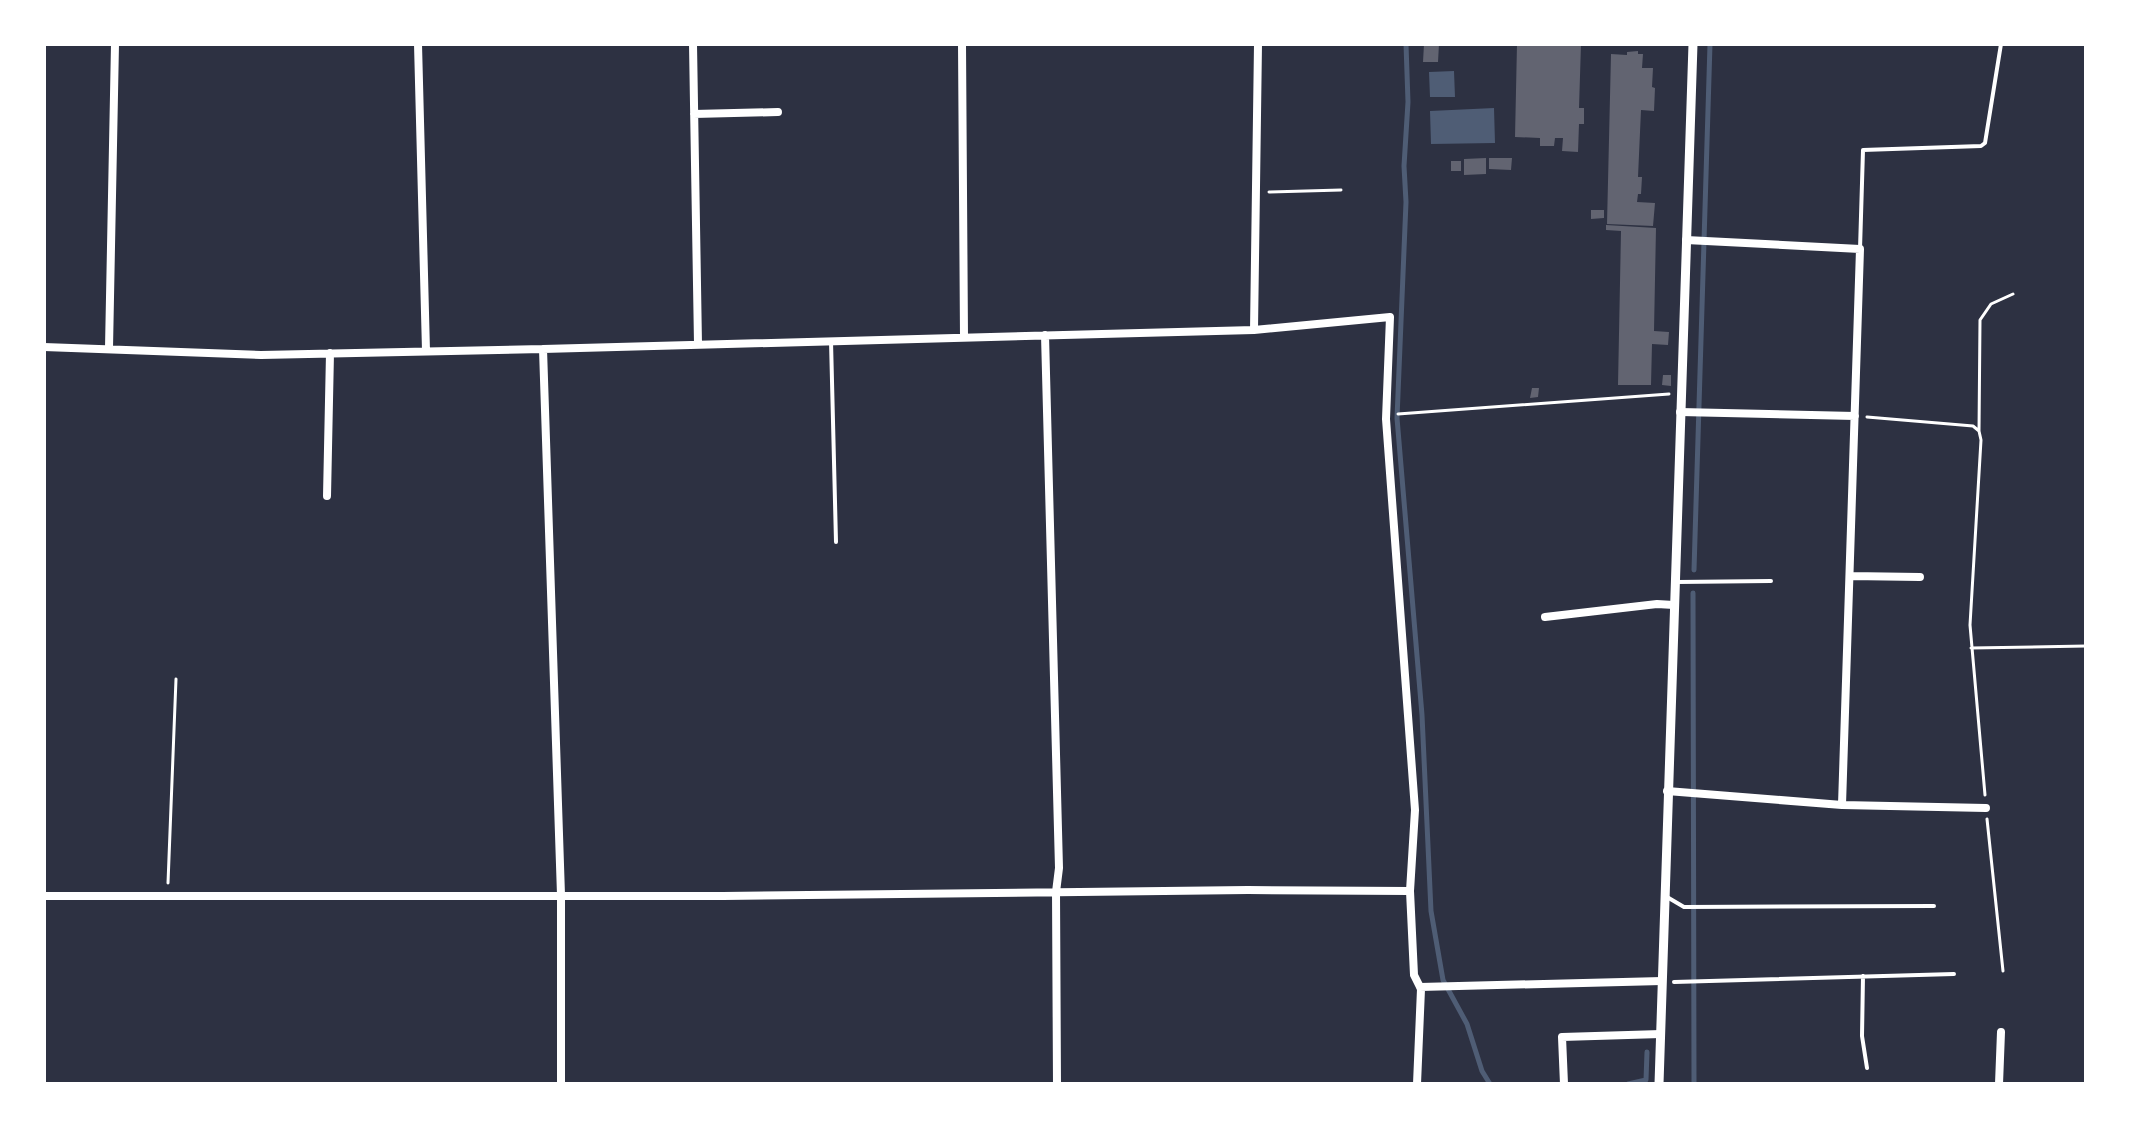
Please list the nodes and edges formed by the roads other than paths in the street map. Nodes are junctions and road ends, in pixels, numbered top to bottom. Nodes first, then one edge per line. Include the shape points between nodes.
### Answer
1 (115, 44) edge
2 (418, 44) edge
3 (693, 44) edge
4 (962, 44) edge
5 (1258, 44) edge
6 (1693, 44) edge
7 (2001, 44) edge
8 (778, 112) dead end
9 (694, 114) junction
10 (1686, 240) junction
11 (1860, 249) junction
12 (1254, 330) junction
13 (1045, 335) junction
14 (964, 337) junction
15 (831, 341) junction
16 (698, 344) junction
17 (44, 347) edge
18 (109, 348) junction
19 (543, 349) junction
20 (426, 351) junction
21 (330, 353) junction
22 (1680, 412) junction
23 (1855, 416) junction
24 (327, 496) dead end
25 (836, 542) dead end
26 (1850, 576) junction
27 (1920, 577) dead end
28 (1771, 581) dead end
29 (1676, 582) junction
30 (1674, 605) junction
31 (1545, 617) dead end
32 (1667, 791) junction
33 (1842, 805) junction
34 (1986, 808) road end
35 (1410, 891) junction
36 (1056, 892) junction
37 (561, 895) junction
38 (1664, 895) junction
39 (44, 896) edge
40 (1934, 906) dead end
41 (1954, 974) dead end
42 (1863, 976) junction
43 (1662, 981) junction
44 (1674, 982) dead end
45 (1420, 987) junction
46 (2001, 1032) dead end
47 (1661, 1034) junction
48 (1867, 1068) dead end
49 (561, 1084) edge
50 (1057, 1084) edge
51 (1417, 1084) edge
52 (1564, 1084) edge
53 (1659, 1084) edge
54 (1999, 1084) edge

1 - 18 street
2 - 20 street
3 - 9 street
4 - 14 street
5 - 12 street
6 - 10 street
7 - 11 lane via 1985,143 1863,150
8 - 9 street
9 - 16 street
10 - 11 street
10 - 22 street
11 - 23 street
12 - 13 street
12 - 35 street via 1390,317 1386,419 1415,810
13 - 14 street
13 - 36 street
14 - 15 street
15 - 16 street
15 - 25 lane
16 - 19 street
17 - 18 street
18 - 21 street
19 - 20 street
19 - 37 street
20 - 21 street
21 - 24 street
22 - 23 street
22 - 29 street
23 - 26 street
26 - 27 street
26 - 33 street
28 - 29 lane
29 - 30 street
30 - 31 street
30 - 32 street
32 - 33 street
32 - 38 street
33 - 34 street
35 - 36 street
35 - 45 street via 1414,975
36 - 37 street
36 - 50 street
37 - 39 street
37 - 49 street
38 - 40 lane via 1684,907
38 - 43 street
41 - 42 lane
42 - 44 lane
42 - 48 lane
43 - 45 street
43 - 47 street
45 - 51 street
46 - 54 street
47 - 52 street via 1562,1037
47 - 53 street

